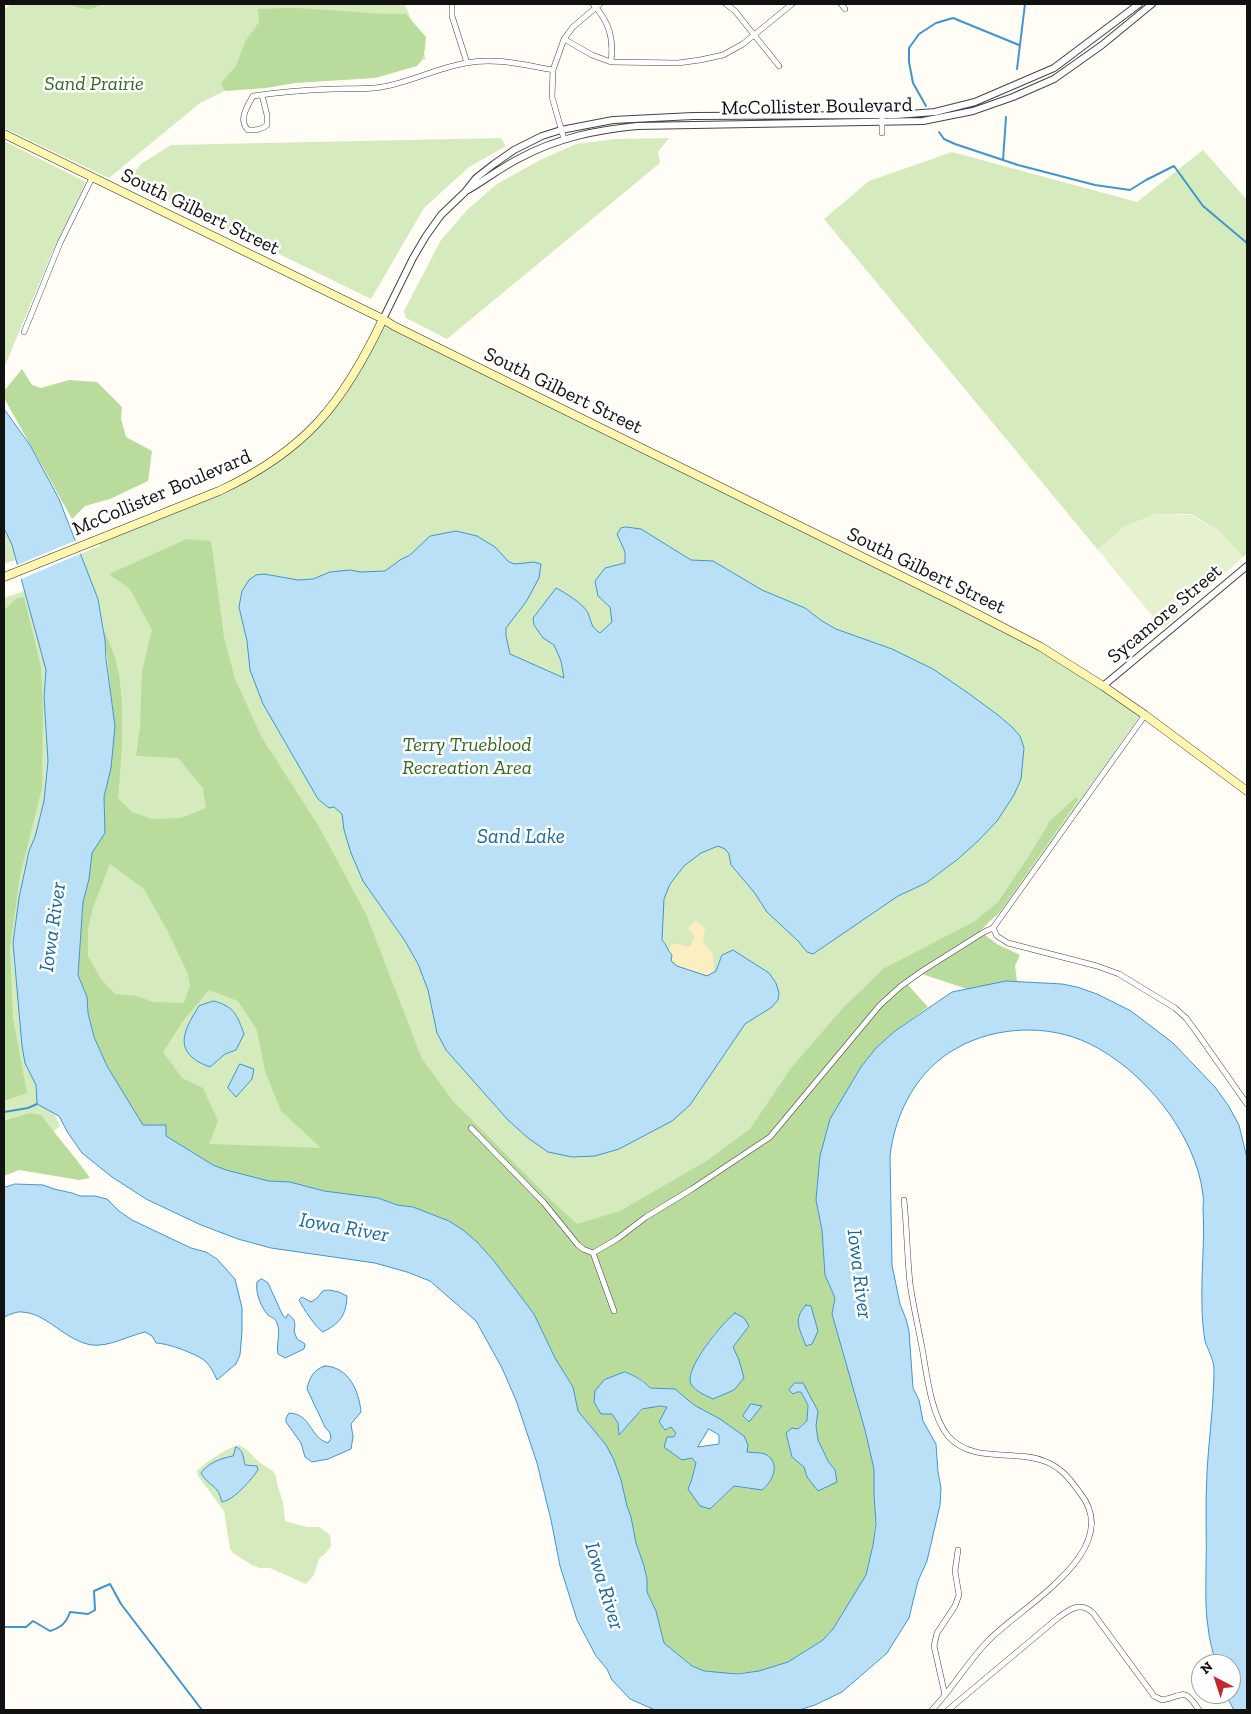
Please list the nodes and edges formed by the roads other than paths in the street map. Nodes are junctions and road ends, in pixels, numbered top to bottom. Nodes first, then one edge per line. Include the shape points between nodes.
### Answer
1 (452, 4) edge
2 (726, 4) edge
3 (792, 4) edge
4 (841, 4) edge
5 (1139, 4) edge
6 (1152, 4) edge
7 (596, 5) edge
8 (845, 10) dead end
9 (754, 35) junction
10 (564, 39) junction
11 (467, 62) junction
12 (611, 62) junction
13 (779, 66) dead end
14 (553, 70) junction
15 (262, 95) junction
16 (882, 107) dead end
17 (882, 118) junction
18 (562, 130) junction
19 (4, 134) edge
20 (882, 134) dead end
21 (564, 139) junction
22 (92, 178) junction
23 (465, 192) junction
24 (383, 319) junction
25 (24, 332) dead end
26 (1247, 566) edge
27 (4, 577) edge
28 (1103, 686) junction
29 (1145, 715) junction
30 (1247, 791) edge
31 (993, 928) junction
32 (1247, 1104) edge
33 (471, 1128) dead end
34 (904, 1200) dead end
35 (592, 1253) junction
36 (614, 1311) dead end
37 (958, 1550) dead end
38 (945, 1695) junction
39 (932, 1710) edge
40 (948, 1710) edge
41 (1199, 1710) edge

1 - 11 street via 452,16
2 - 9 street
3 - 9 street
4 - 8 street
5 - 17 street, McCollister Boulevard via 1054,68 1036,76 975,102 935,112
6 - 17 street, McCollister Boulevard via 1054,79 1013,97 973,111 923,121
7 - 10 street
7 - 12 street via 610,32
9 - 12 street via 723,54 700,60 678,63
9 - 13 street
10 - 12 street
10 - 14 street
11 - 14 street via 510,62
11 - 15 street via 383,87 299,90
14 - 18 street via 552,97
15 - 15 street via 254,96 248,106 243,119 248,130 267,125
16 - 17 street
17 - 18 street, McCollister Boulevard via 693,116 613,120
17 - 20 street
17 - 21 street, McCollister Boulevard via 638,126
18 - 21 street
18 - 23 street, McCollister Boulevard via 514,150 476,178
19 - 22 main road, South Gilbert Street
21 - 23 street, McCollister Boulevard via 518,159
22 - 24 main road, South Gilbert Street
22 - 25 street via 60,244
23 - 24 street, McCollister Boulevard via 441,215 426,236
24 - 27 main road, McCollister Boulevard via 347,387 322,419 292,447 259,470 240,481
24 - 28 main road, South Gilbert Street via 996,623
26 - 28 street, Sycamore Street
28 - 29 main road, South Gilbert Street
29 - 30 main road, South Gilbert Street
29 - 31 street
31 - 32 street via 997,936 1008,942 1113,971 1175,1008 1195,1030
31 - 35 street via 922,971 880,1005 770,1137
33 - 35 street via 544,1203 578,1245
34 - 38 street via 910,1285 927,1383 943,1428 958,1444 974,1452 1038,1459 1056,1466 1083,1496 1091,1517 1090,1536 1079,1558 1058,1581 989,1640
35 - 36 street
37 - 38 street via 955,1571 959,1595 937,1633 934,1646
38 - 39 street
40 - 41 street via 1078,1606 1089,1609 1156,1698 1162,1700 1188,1695

